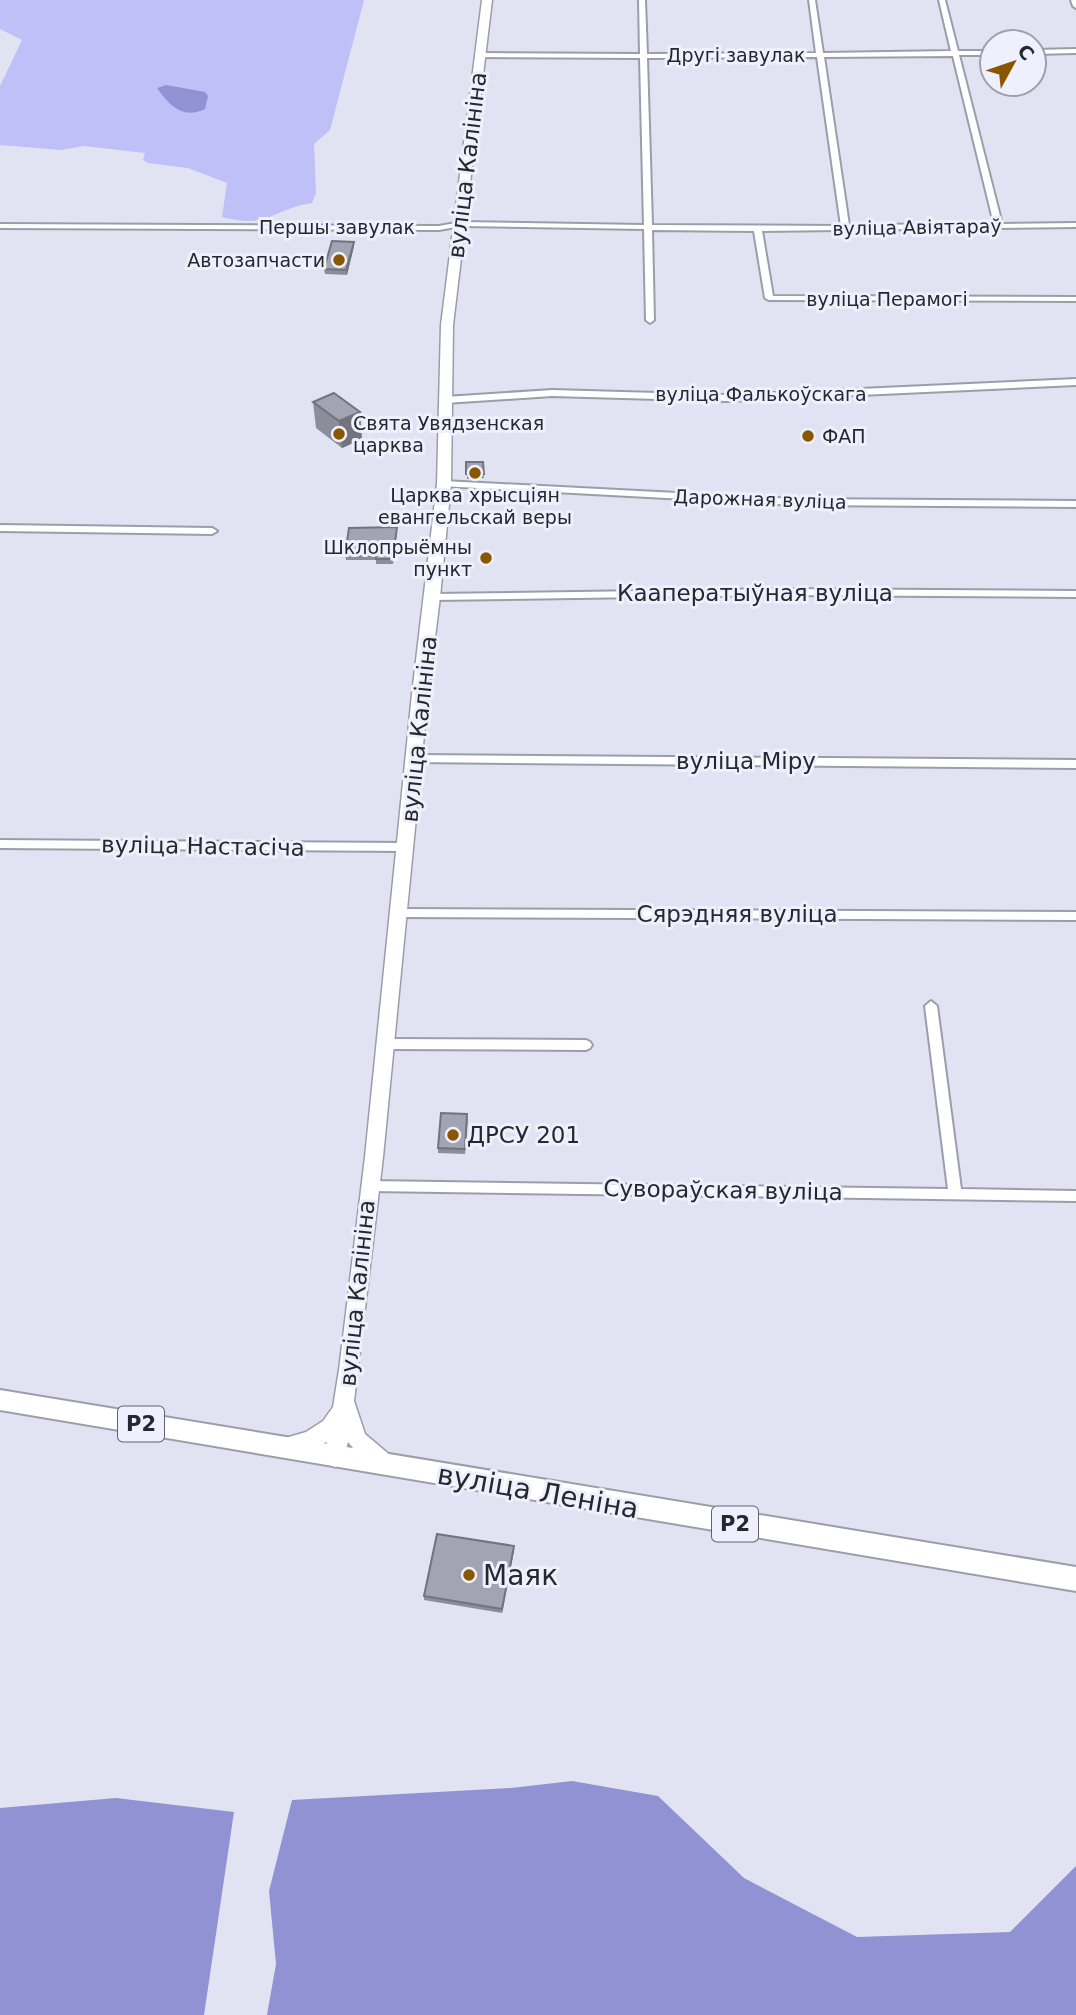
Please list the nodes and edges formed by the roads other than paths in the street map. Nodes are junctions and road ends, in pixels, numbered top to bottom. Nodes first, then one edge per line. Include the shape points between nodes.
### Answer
1 (487, 0) edge
2 (642, 0) edge
3 (812, 0) edge
4 (942, 0) edge
5 (1074, 0) edge
6 (1076, 6) edge
7 (1076, 51) edge
8 (978, 52) edge
9 (1048, 52) edge
10 (956, 53) junction
11 (480, 55) junction
12 (644, 55) junction
13 (819, 55) junction
14 (461, 224) junction
15 (1076, 225) edge
16 (0, 226) edge
17 (999, 226) junction
18 (648, 229) junction
19 (758, 229) junction
20 (845, 229) junction
21 (1076, 299) edge
22 (650, 320) dead end
23 (1076, 382) edge
24 (446, 400) junction
25 (444, 484) junction
26 (1076, 504) edge
27 (0, 528) edge
28 (212, 531) dead end
29 (1076, 594) edge
30 (433, 597) junction
31 (415, 759) junction
32 (1076, 764) edge
33 (0, 844) edge
34 (406, 847) junction
35 (399, 913) junction
36 (1076, 916) edge
37 (931, 1006) dead end
38 (384, 1044) junction
39 (586, 1045) dead end
40 (369, 1186) junction
41 (955, 1192) junction
42 (1076, 1196) edge
43 (345, 1397) junction
44 (0, 1400) edge
45 (282, 1448) junction
46 (335, 1457) junction
47 (394, 1467) junction
48 (1076, 1579) edge

1 - 11 street, вуліца Калініна
2 - 12 street
3 - 13 street
4 - 10 street
5 - 6 street
7 - 9 street
8 - 10 street, Другі завулак
10 - 13 street, Другі завулак
10 - 17 street
11 - 12 street, Другі завулак
11 - 14 street, вуліца Калініна
12 - 13 street, Другі завулак
12 - 18 street
13 - 20 street
14 - 16 street, Першы завулак via 439,228
14 - 18 street, Першы завулак
14 - 24 street, вуліца Калініна via 447,325
15 - 17 street, вуліца Авіятараў
17 - 20 street, вуліца Авіятараў
18 - 19 street, Першы завулак
18 - 22 street
19 - 20 street, вуліца Авіятараў
19 - 21 street, вуліца Перамогі via 769,299
23 - 24 street, вуліца Фалькоўскага via 728,398 552,393
24 - 25 street, вуліца Калініна
25 - 26 street, Дарожная вуліца via 795,502
25 - 30 street, вуліца Калініна
27 - 28 street
29 - 30 street, Кааператыўная вуліца
30 - 31 street, вуліца Калініна
31 - 32 street, вуліца Міру
31 - 34 street, вуліца Калініна
33 - 34 street, вуліца Настасіча
34 - 35 street, вуліца Калініна
35 - 36 street, Сярэдняя вуліца
35 - 38 street, вуліца Калініна
37 - 41 street
38 - 39 street
38 - 40 street, вуліца Калініна
40 - 41 street, Сувораўская вуліца
40 - 43 street, вуліца Калініна
41 - 42 street, Сувораўская вуліца
43 - 45 street via 328,1432
43 - 46 street, вуліца Калініна
43 - 47 street via 354,1437
44 - 45 main road, вуліца Леніна / Р2
45 - 46 main road, вуліца Леніна / Р2
46 - 47 main road, вуліца Леніна / Р2
47 - 48 main road, вуліца Леніна / Р2

